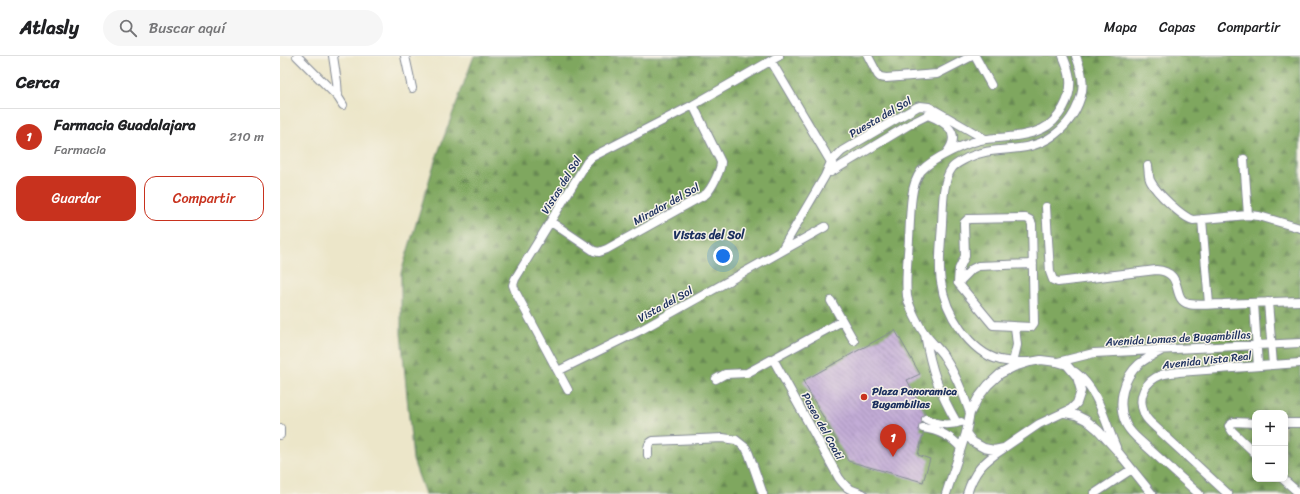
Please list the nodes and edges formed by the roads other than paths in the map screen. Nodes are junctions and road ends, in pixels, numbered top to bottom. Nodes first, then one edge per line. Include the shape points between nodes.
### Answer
1 (297, 56) edge
2 (333, 56) edge
3 (405, 56) edge
4 (779, 56) edge
5 (868, 56) edge
6 (974, 56) edge
7 (1063, 56) edge
8 (1076, 56) edge
9 (771, 61) junction
10 (991, 85) dead end
11 (412, 88) dead end
12 (338, 97) junction
13 (343, 105) dead end
14 (693, 105) junction
15 (928, 111) junction
16 (906, 113) junction
17 (912, 123) junction
18 (985, 139) junction
19 (945, 154) junction
20 (1244, 159) dead end
21 (833, 166) junction
22 (1148, 166) dead end
23 (1046, 207) dead end
24 (1248, 215) junction
25 (1202, 219) junction
26 (551, 222) junction
27 (825, 227) dead end
28 (1300, 228) edge
29 (780, 252) junction
30 (1032, 264) junction
31 (958, 282) junction
32 (831, 301) dead end
33 (1300, 301) edge
34 (1268, 302) junction
35 (1254, 303) junction
36 (1209, 304) junction
37 (842, 321) junction
38 (1270, 325) junction
39 (1256, 326) junction
40 (1016, 327) junction
41 (925, 334) junction
42 (854, 341) dead end
43 (1300, 343) edge
44 (1272, 344) junction
45 (1257, 345) junction
46 (1163, 350) junction
47 (773, 359) junction
48 (1013, 362) junction
49 (1030, 362) junction
50 (1057, 362) junction
51 (1300, 363) edge
52 (1273, 365) junction
53 (1258, 366) junction
54 (558, 371) junction
55 (1073, 371) junction
56 (716, 379) dead end
57 (568, 390) dead end
58 (1065, 413) junction
59 (969, 416) junction
60 (926, 419) dead end
61 (1252, 422) edge
62 (957, 423) junction
63 (1300, 423) edge
64 (1288, 424) edge
65 (280, 428) edge
66 (923, 428) dead end
67 (966, 434) junction
68 (280, 435) edge
69 (961, 448) junction
70 (1004, 448) junction
71 (1252, 450) edge
72 (1119, 453) junction
73 (648, 455) dead end
74 (1132, 469) junction
75 (1286, 482) edge
76 (763, 494) edge
77 (860, 494) edge
78 (946, 494) edge
79 (967, 494) edge
80 (1094, 494) edge
81 (1152, 494) edge
82 (1199, 494) edge
83 (1228, 494) edge
84 (1300, 494) edge

1 - 12 street
2 - 12 street
3 - 11 street
4 - 9 street, Vistas del Sol
5 - 6 street via 878,75 886,78 937,74
6 - 10 street
7 - 18 street via 1070,79 1070,90 1062,110 1053,121 1032,133
8 - 48 street via 1084,82 1080,100 1063,128 1044,142 978,153 952,168 947,179 940,258 945,300 971,342 991,357
9 - 14 street, Vistas del Sol
9 - 21 street
12 - 13 street
14 - 26 street, Vistas del Sol via 590,159
14 - 26 street, Mirador del Sol via 721,162 711,189 706,194 599,252
15 - 16 street, Puesta del Sol via 920,106
15 - 17 street, Puesta del Sol
15 - 18 street, Puesta del Sol
15 - 19 street via 948,126 953,134 952,143
16 - 17 street
16 - 21 street, Puesta del Sol via 842,151
17 - 21 street, Puesta del Sol
18 - 19 street
19 - 41 street via 921,172 912,196 906,276 907,298
20 - 24 street
21 - 29 street
22 - 25 street via 1150,181 1180,213 1192,220
23 - 36 street via 1050,272 1053,280 1062,282 1156,270 1172,276 1181,299 1190,304
24 - 25 street
24 - 28 street
25 - 36 street
26 - 54 street, Vistas del Sol via 513,285
27 - 29 street, Vista del Sol
29 - 54 street, Vista del Sol via 641,330
30 - 31 street via 978,266
30 - 31 street via 1030,220 968,219 964,223 966,256 959,269
30 - 40 street via 1034,324 1031,327
31 - 40 street via 992,324
32 - 37 street
33 - 34 street
34 - 35 street
34 - 38 street
35 - 36 street
35 - 39 street
37 - 42 street
37 - 47 street
38 - 39 street
38 - 44 street
39 - 45 street
40 - 48 street via 1017,345
41 - 59 street via 943,355 954,374 962,390
41 - 62 street via 935,380
43 - 44 street, Avenida Lomas de Bugambillas
44 - 45 street, Avenida Lomas de Bugambillas
44 - 52 street
45 - 46 street, Avenida Lomas de Bugambillas
45 - 53 street
46 - 50 street, Avenida Lomas de Bugambillas via 1094,353
46 - 82 street, Avenida Vista Real via 1138,365 1125,385 1122,396 1125,423 1136,437
47 - 56 street via 747,373 725,374
47 - 77 street, Paseo del Coati via 839,478 850,490
48 - 49 street
49 - 50 street
49 - 59 street via 1000,374 978,398
50 - 55 street via 1067,365
51 - 52 street, Avenida Vista Real
52 - 53 street, Avenida Vista Real
53 - 83 street, Avenida Vista Real via 1162,374 1148,383 1143,390 1142,406 1151,423
54 - 57 street, Vistas del Sol
55 - 58 street via 1081,391 1077,403
55 - 72 street via 1093,390
58 - 70 street via 1039,424
58 - 72 street via 1086,420
59 - 62 street
59 - 67 street
60 - 62 street via 947,425
61 - 71 street via 1234,422 1229,426
63 - 64 street
65 - 68 street
66 - 69 street via 943,433
67 - 69 street
67 - 70 street via 984,448
69 - 78 street
70 - 79 street via 979,469 971,481
72 - 74 street
73 - 76 street via 648,446 653,441 723,438 736,440 749,454
74 - 80 street
74 - 81 street
75 - 84 street

